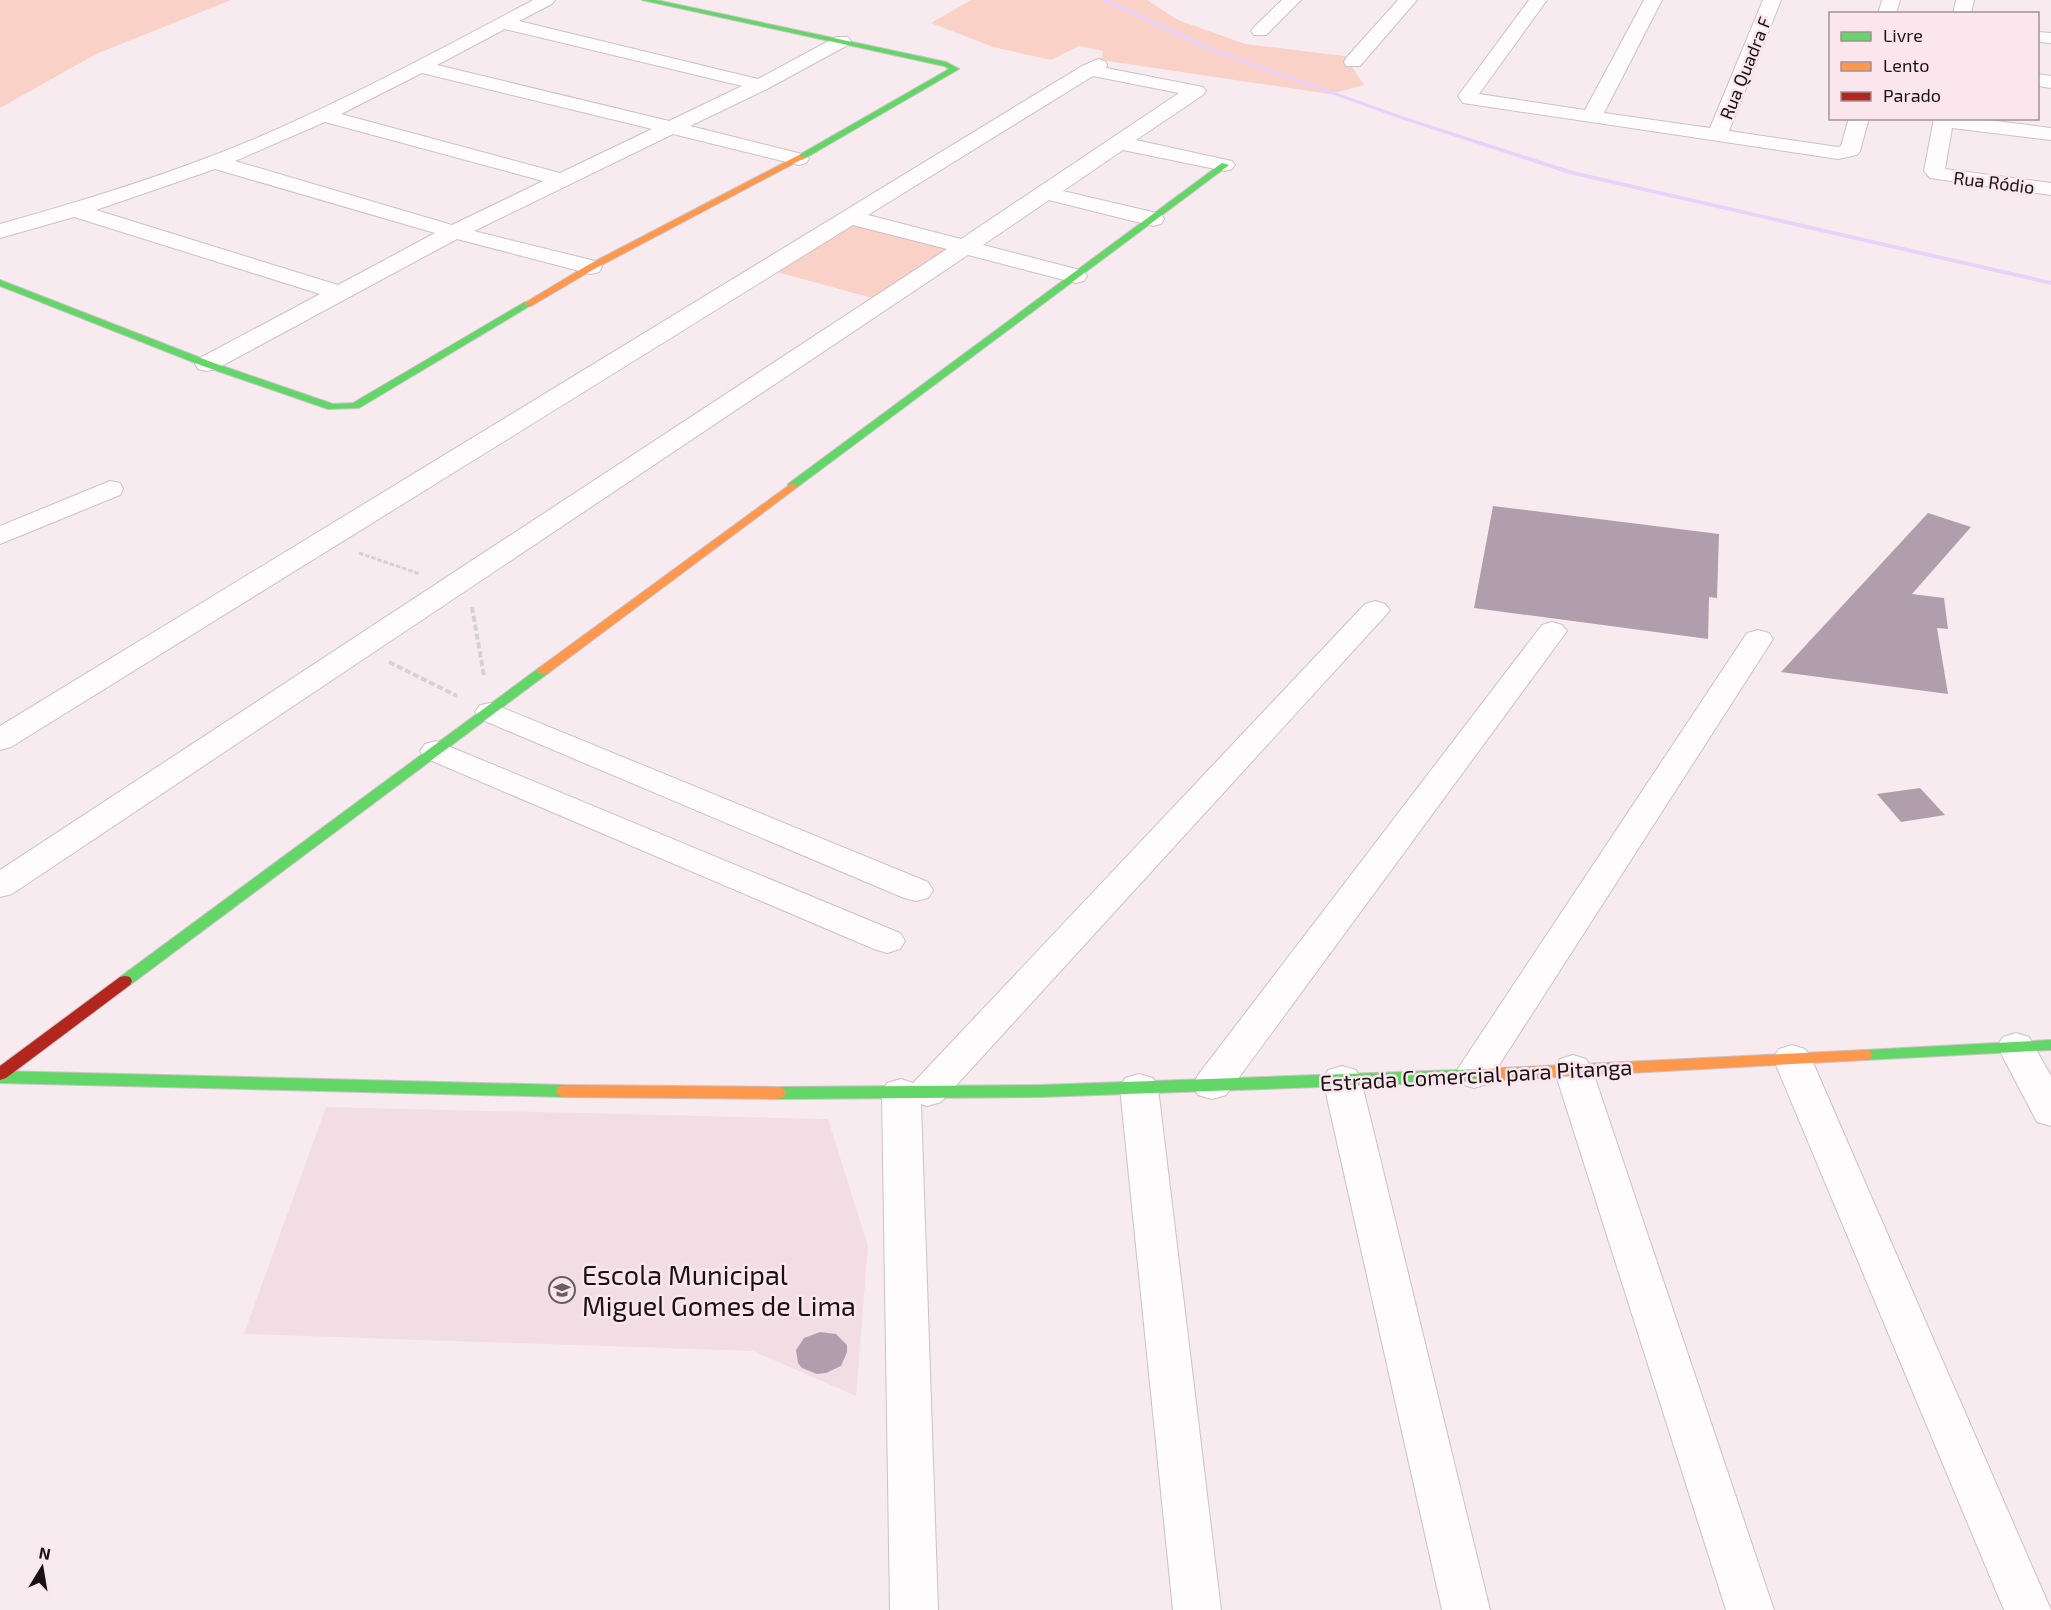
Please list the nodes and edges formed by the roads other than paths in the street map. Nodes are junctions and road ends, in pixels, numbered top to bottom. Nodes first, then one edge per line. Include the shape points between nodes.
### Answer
1 (546, 0) edge
2 (646, 0) edge
3 (1292, 0) edge
4 (1408, 0) edge
5 (1538, 0) edge
6 (1653, 0) edge
7 (1772, 0) edge
8 (685, 4) edge
9 (503, 23) junction
10 (1260, 31) dead end
11 (842, 41) junction
12 (1353, 62) dead end
13 (420, 66) junction
14 (760, 85) junction
15 (321, 115) junction
16 (1591, 118) junction
17 (1858, 120) edge
18 (1944, 120) edge
19 (670, 127) junction
20 (2051, 134) edge
21 (1718, 135) junction
22 (1120, 143) junction
23 (799, 159) junction
24 (212, 161) junction
25 (1225, 165) joint
26 (562, 180) junction
27 (2051, 189) edge
28 (1046, 193) junction
29 (75, 210) junction
30 (853, 218) junction
31 (1153, 219) junction
32 (0, 231) edge
33 (454, 232) junction
34 (965, 247) junction
35 (591, 267) junction
36 (1076, 276) junction
37 (0, 283) edge
38 (338, 292) junction
39 (207, 364) junction
40 (110, 489) dead end
41 (0, 536) edge
42 (1375, 610) dead end
43 (1552, 631) dead end
44 (1758, 639) dead end
45 (491, 712) junction
46 (0, 740) edge
47 (436, 751) junction
48 (0, 886) edge
49 (916, 890) dead end
50 (887, 941) dead end
51 (2034, 1046) edge
52 (1792, 1058) junction
53 (1573, 1069) junction
54 (1473, 1074) junction
55 (0, 1075) edge
56 (1341, 1080) junction
57 (1212, 1085) junction
58 (1139, 1088) junction
59 (914, 1092) junction
60 (2051, 1112) edge
61 (915, 1610) edge
62 (1197, 1610) edge
63 (1466, 1610) edge
64 (1750, 1610) edge
65 (2028, 1610) edge

1 - 9 street
2 - 8 street
3 - 10 street
4 - 12 street
5 - 16 street via 1468,96
6 - 16 street
7 - 21 street, Rua Quadra F
8 - 11 street
9 - 13 street
9 - 14 street
11 - 14 street
11 - 23 street via 955,69
13 - 15 street
13 - 19 street
14 - 19 street
15 - 24 street
15 - 26 street
16 - 21 street
17 - 21 street via 1850,151 1846,153
18 - 20 street
18 - 27 street, Rua Ródio via 1934,171 1937,174
19 - 23 street
19 - 26 street
22 - 25 street
22 - 28 street
22 - 30 street via 1196,91 1094,68
23 - 35 street
24 - 29 street
24 - 33 street
25 - 31 street
26 - 33 street
28 - 31 street
28 - 34 street
29 - 32 street
29 - 38 street
30 - 34 street
30 - 46 street
31 - 36 street
33 - 35 street
33 - 38 street
34 - 36 street
34 - 48 street
35 - 39 street via 354,406 332,407
36 - 45 street
37 - 39 street
38 - 39 street
40 - 41 street
42 - 59 street
43 - 57 street
44 - 54 street
45 - 47 street
45 - 49 street
47 - 50 street
47 - 55 street
51 - 52 street, Estrada Comercial para Pitanga
51 - 60 street
52 - 53 street, Estrada Comercial para Pitanga
52 - 65 street
53 - 54 street, Estrada Comercial para Pitanga
53 - 64 street
54 - 56 street, Estrada Comercial para Pitanga
55 - 59 street, Estrada Comercial para Pitanga via 299,1088
56 - 57 street, Estrada Comercial para Pitanga
56 - 63 street
57 - 58 street, Estrada Comercial para Pitanga
58 - 59 street, Estrada Comercial para Pitanga
58 - 62 street
59 - 61 street

